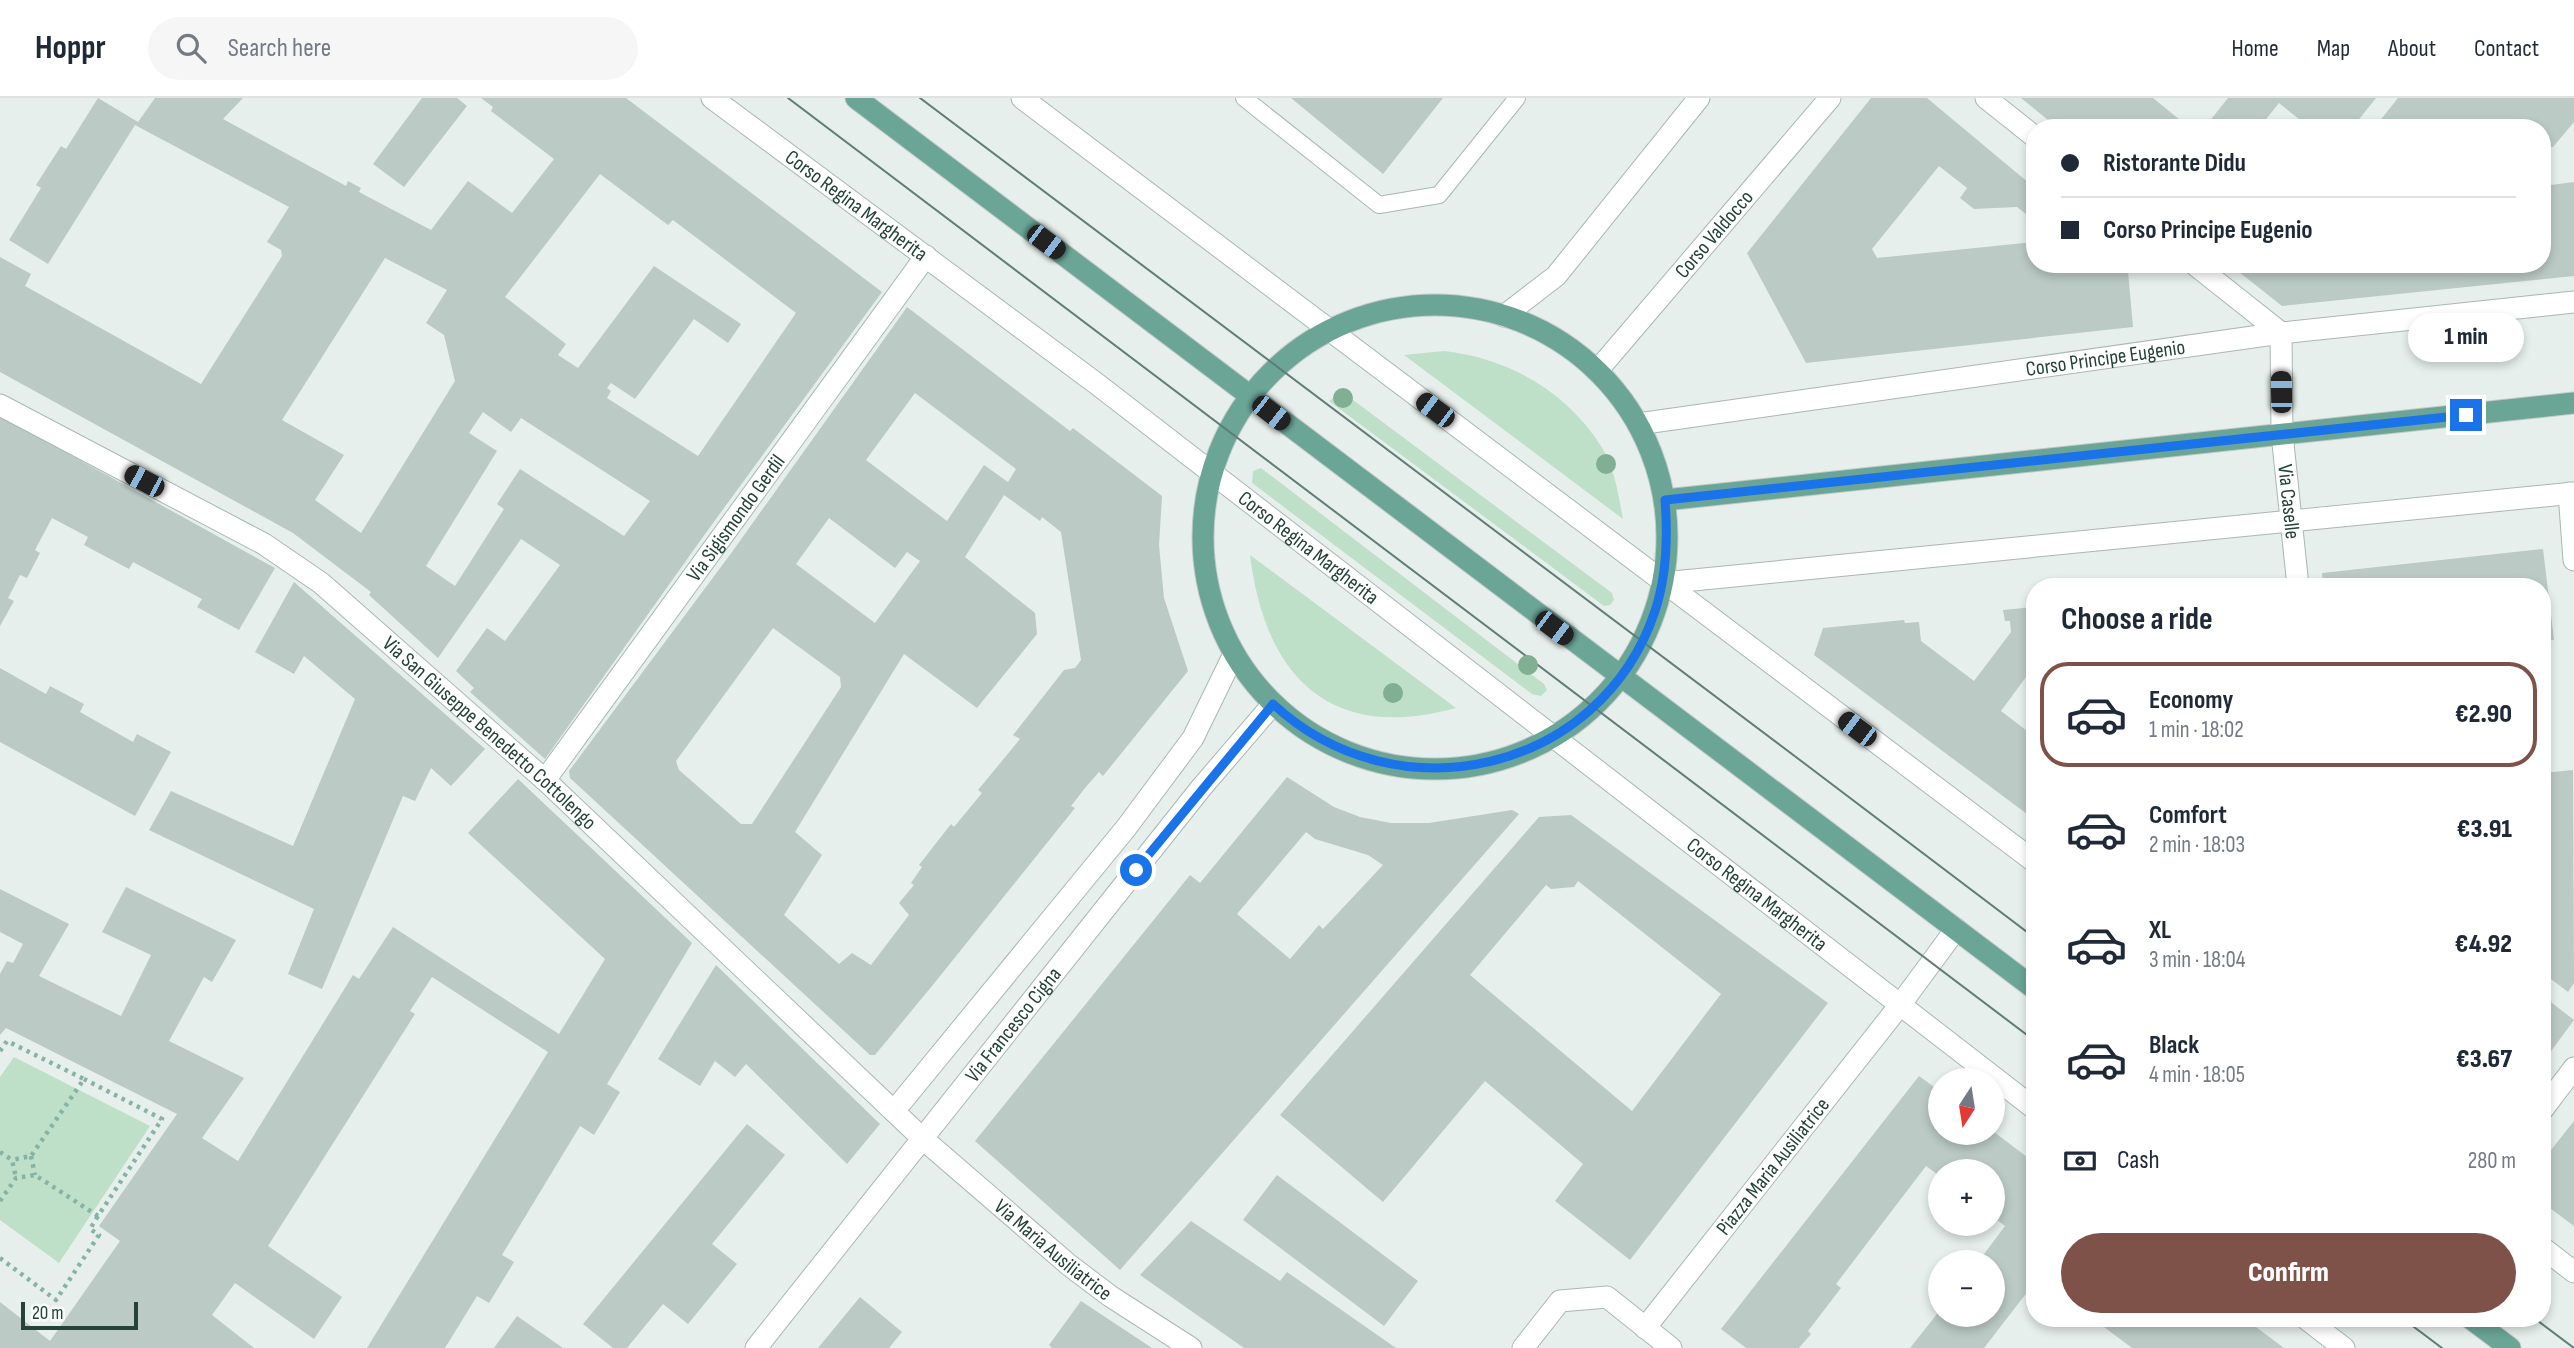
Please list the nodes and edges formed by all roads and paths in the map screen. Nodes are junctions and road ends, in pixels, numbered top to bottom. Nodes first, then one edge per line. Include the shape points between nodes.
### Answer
1 (712, 98) edge
2 (856, 98) edge
3 (1022, 98) edge
4 (1244, 98) edge
5 (1517, 98) edge
6 (1699, 98) edge
7 (1830, 98) edge
8 (1986, 98) edge
9 (2026, 130) edge
10 (926, 256) junction
11 (2205, 273) edge
12 (2574, 302) edge
13 (1504, 316) junction
14 (1328, 331) junction
15 (2281, 333) junction
16 (1598, 371) junction
17 (1249, 397) junction
18 (2574, 403) edge
19 (0, 405) edge
20 (1638, 424) junction
21 (2282, 434) junction
22 (1211, 472) junction
23 (2571, 493) edge
24 (1665, 500) junction
25 (2291, 521) junction
26 (2574, 559) edge
27 (2297, 578) edge
28 (1662, 583) junction
29 (1234, 654) junction
30 (1620, 677) junction
31 (1273, 704) junction
32 (1553, 737) junction
33 (545, 780) junction
34 (2026, 855) edge
35 (1956, 929) junction
36 (2026, 982) edge
37 (1900, 1005) junction
38 (0, 1051) edge
39 (2574, 1068) edge
40 (84, 1079) junction
41 (2551, 1099) edge
42 (2026, 1102) edge
43 (894, 1111) junction
44 (923, 1139) junction
45 (0, 1152) edge
46 (31, 1156) junction
47 (12, 1160) junction
48 (35, 1175) junction
49 (16, 1178) junction
50 (0, 1200) edge
51 (98, 1216) junction
52 (2551, 1254) edge
53 (0, 1258) edge
54 (2574, 1272) edge
55 (2317, 1327) edge
56 (2482, 1327) edge
57 (1645, 1328) junction
58 (756, 1348) edge
59 (1191, 1348) edge
60 (1523, 1348) edge
61 (1671, 1348) edge
62 (2344, 1348) edge
63 (2510, 1348) edge

1 - 10 street, Corso Regina Margherita
2 - 17 main road
3 - 14 street
4 - 5 lane via 1379,205 1439,195
6 - 13 street via 1556,275
7 - 16 street, Corso Valdocco
8 - 9 street
10 - 22 street, Corso Regina Margherita
10 - 33 street, Via Sigismondo Gerdil
11 - 15 street
12 - 15 street, Corso Principe Eugenio
13 - 14 main road via 1475,308 1415,305 1355,318
13 - 16 main road via 1561,342
14 - 17 main road via 1283,361
14 - 28 street
15 - 20 street, Corso Principe Eugenio
15 - 21 street, Via Caselle
16 - 20 main road
17 - 22 main road via 1228,430
17 - 30 main road
18 - 21 main road
19 - 33 street, Via San Giuseppe Benedetto Cottolengo via 293,561
20 - 24 main road via 1655,461
21 - 24 main road
21 - 25 street, Via Caselle
22 - 29 main road via 1202,524 1205,576 1216,616
22 - 32 street, Corso Regina Margherita
23 - 25 street
23 - 26 street
24 - 28 main road
25 - 27 street, Via Caselle
25 - 28 street
28 - 30 main road via 1646,634
28 - 34 street
29 - 31 main road
29 - 43 street, Via Francesco Cigna via 1193,738 1126,828
30 - 32 main road via 1593,707
30 - 35 main road
31 - 32 main road via 1306,730 1353,754 1428,769 1506,758
31 - 44 street, Via Francesco Cigna
32 - 37 street, Corso Regina Margherita
33 - 43 street, Via San Giuseppe Benedetto Cottolengo
35 - 36 main road
35 - 37 street
37 - 42 street, Corso Regina Margherita
37 - 57 street, Piazza Maria Ausiliatrice
38 - 40 path via 7,1041
39 - 41 street
40 - 46 path
40 - 51 path via 162,1119
43 - 44 street, Via San Giuseppe Benedetto Cottolengo
44 - 58 street, Via Francesco Cigna
44 - 59 street, Via Maria Ausiliatrice via 1069,1265
45 - 47 path
46 - 47 path
46 - 48 path
47 - 49 path
48 - 49 path
48 - 51 path
49 - 50 path
51 - 53 path via 90,1229 99,1234 56,1300
52 - 54 street
55 - 62 street
56 - 63 main road
57 - 60 street via 1606,1297 1560,1301
57 - 61 street

